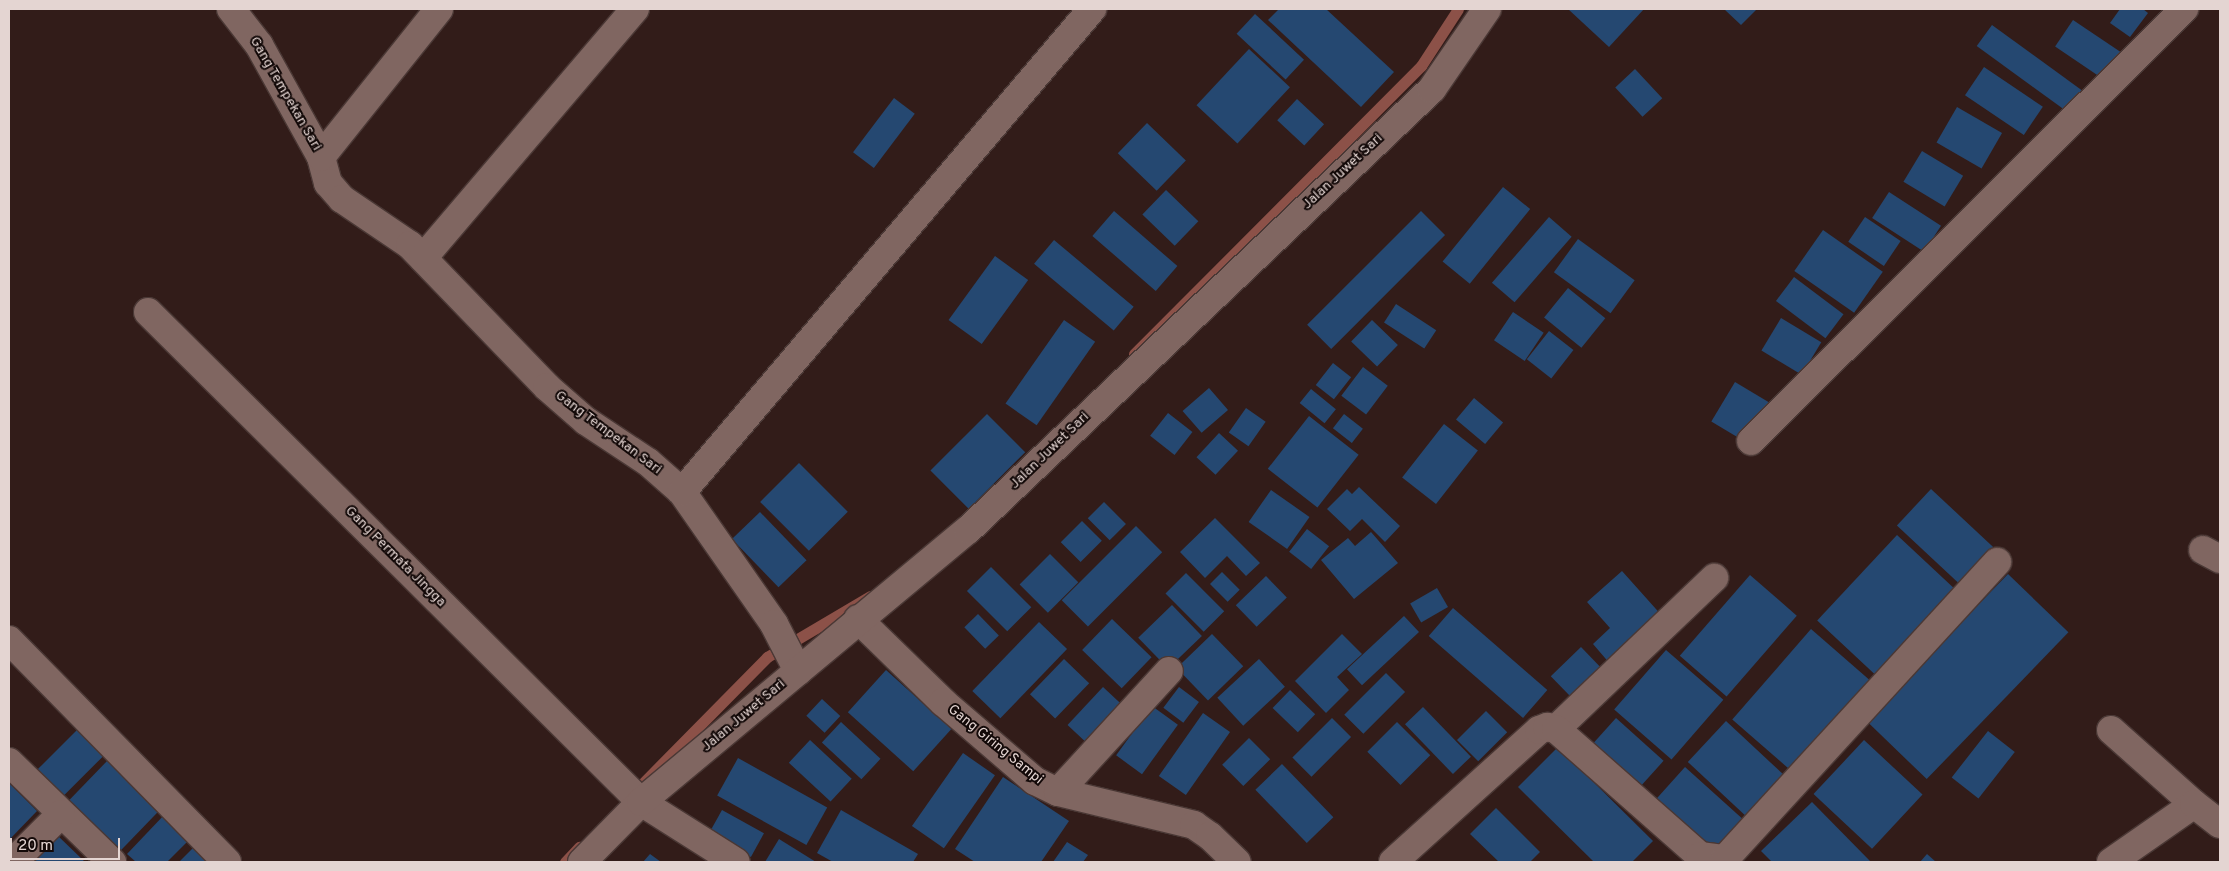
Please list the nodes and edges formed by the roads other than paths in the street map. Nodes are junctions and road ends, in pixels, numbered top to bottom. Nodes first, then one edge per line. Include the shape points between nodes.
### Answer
1 (231, 9) edge
2 (439, 9) edge
3 (635, 9) edge
4 (1092, 9) edge
5 (1487, 9) edge
6 (2184, 9) edge
7 (321, 157) junction
8 (422, 258) junction
9 (148, 312) dead end
10 (1751, 441) dead end
11 (682, 492) junction
12 (1997, 562) dead end
13 (1714, 578) dead end
14 (858, 619) junction
15 (9, 640) edge
16 (793, 662) junction
17 (1169, 671) dead end
18 (1556, 729) junction
19 (2111, 730) dead end
20 (9, 762) edge
21 (1058, 792) junction
22 (633, 795) junction
23 (2194, 804) junction
24 (62, 814) junction
25 (2220, 824) edge
26 (9, 858) edge
27 (13, 862) edge
28 (112, 862) edge
29 (226, 862) edge
30 (582, 862) edge
31 (736, 862) edge
32 (1237, 862) edge
33 (1394, 862) edge
34 (2111, 862) edge

1 - 7 street, Gang Tempekan Sari via 260,45
2 - 7 street
3 - 8 street
4 - 11 street
5 - 14 street, Jalan Juwet Sari via 1432,89 968,530
6 - 10 street
7 - 8 street, Gang Tempekan Sari via 328,183 342,199 410,245
8 - 11 street, Gang Tempekan Sari via 547,387 586,421 648,462
9 - 22 street, Gang Permata Jingga
11 - 16 street, Gang Tempekan Sari via 774,624
12 - 18 street via 1725,859 1700,856
13 - 18 street
14 - 16 street, Jalan Juwet Sari
14 - 21 street, Gang Giring Sampi via 943,702 1035,781
15 - 29 street
16 - 22 street, Jalan Juwet Sari
17 - 21 street
18 - 33 street via 1539,730
19 - 23 street
20 - 24 street
21 - 32 street, Gang Giring Sampi via 1194,826 1210,836
22 - 30 street, Jalan Juwet Sari
22 - 31 street, Gang Permata Jingga
23 - 25 street
23 - 34 street
24 - 27 street
24 - 28 street
26 - 27 street

